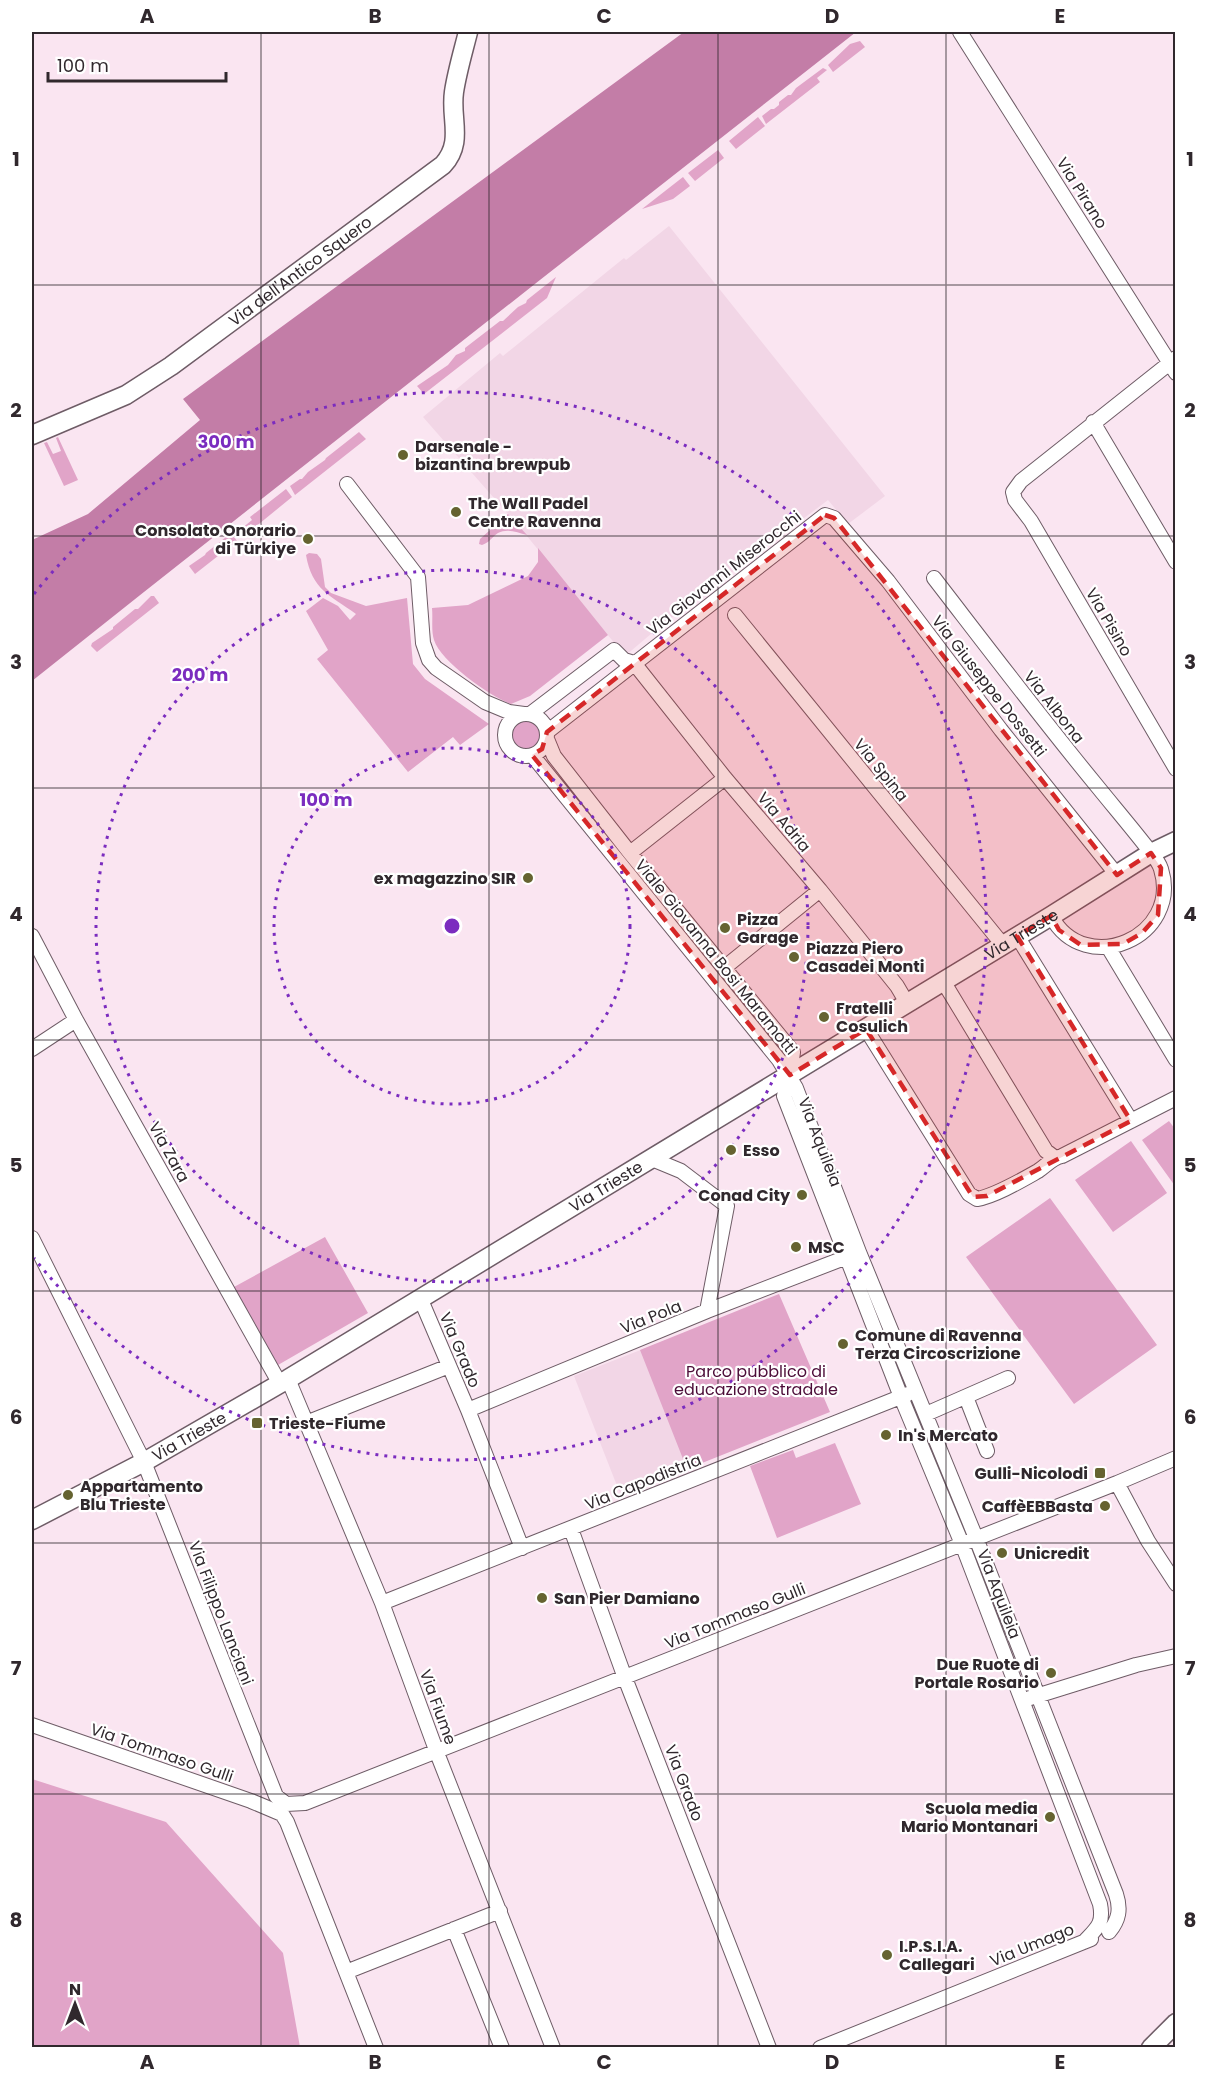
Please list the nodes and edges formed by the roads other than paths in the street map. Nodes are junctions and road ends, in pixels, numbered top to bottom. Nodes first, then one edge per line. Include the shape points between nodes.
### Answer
1 (468, 32) edge
2 (960, 32) edge
3 (1174, 365) edge
4 (1093, 422) junction
5 (32, 435) edge
6 (347, 484) dead end
7 (834, 518) joint
8 (1176, 562) edge
9 (934, 578) dead end
10 (735, 615) dead end
11 (634, 663) junction
12 (484, 702) junction
13 (527, 714) junction
14 (505, 731) junction
15 (547, 735) junction
16 (532, 755) junction
17 (1176, 769) edge
18 (725, 778) junction
19 (1176, 841) edge
20 (630, 853) junction
21 (1151, 853) junction
22 (1117, 875) junction
23 (820, 890) junction
24 (1052, 916) junction
25 (32, 939) edge
26 (1010, 941) junction
27 (1108, 947) junction
28 (724, 968) junction
29 (943, 981) junction
30 (907, 1003) junction
31 (76, 1020) junction
32 (866, 1029) junction
33 (32, 1048) edge
34 (1176, 1060) edge
35 (790, 1076) junction
36 (1176, 1098) edge
37 (1131, 1121) junction
38 (1054, 1157) junction
39 (652, 1159) junction
40 (32, 1238) edge
41 (847, 1257) junction
42 (421, 1300) junction
43 (707, 1311) junction
44 (449, 1366) junction
45 (1008, 1378) dead end
46 (284, 1381) junction
47 (916, 1392) junction
48 (966, 1396) junction
49 (901, 1397) junction
50 (468, 1410) junction
51 (926, 1414) junction
52 (306, 1423) junction
53 (987, 1451) dead end
54 (1176, 1458) edge
55 (144, 1462) junction
56 (1117, 1483) junction
57 (32, 1520) edge
58 (571, 1529) junction
59 (976, 1538) junction
60 (962, 1544) junction
61 (522, 1548) junction
62 (1176, 1584) edge
63 (382, 1603) junction
64 (1176, 1656) edge
65 (626, 1678) junction
66 (1038, 1696) junction
67 (1023, 1700) junction
68 (32, 1725) edge
69 (436, 1749) junction
70 (267, 1775) junction
71 (251, 1801) junction
72 (305, 1803) junction
73 (283, 1816) junction
74 (500, 1911) junction
75 (454, 1929) junction
76 (1116, 1929) joint
77 (1084, 1942) junction
78 (346, 1972) junction
79 (1176, 2023) edge
80 (376, 2048) edge
81 (502, 2048) edge
82 (553, 2048) edge
83 (769, 2048) edge
84 (820, 2048) edge
85 (1151, 2048) edge

1 - 5 street, Via dell'Antico Squero via 454,94 456,134 451,156 443,165 171,366 126,395
2 - 3 street, Via Pirano
3 - 4 street
4 - 8 street
4 - 17 street, Via Pisino via 1021,481 1013,492
6 - 12 street via 418,577 423,643 429,660
7 - 11 street, Via Giovanni Miserocchi via 825,515
7 - 22 street, Via Giuseppe Dossetti via 888,581
9 - 21 street, Via Albona via 1043,721
10 - 26 street, Via Spina
11 - 13 street via 614,650
11 - 15 street, Via Giovanni Miserocchi
11 - 18 street, Via Adria
12 - 13 street via 508,712
12 - 14 street
13 - 14 street via 512,719
13 - 15 street via 541,720
14 - 16 street via 512,751
15 - 16 street via 542,749
15 - 20 street, Viale Giovanna Bosi Maramotti via 554,756
16 - 35 street, Viale Giovanna Bosi Maramotti
18 - 20 street
18 - 23 street, Via Adria
19 - 21 street, Via Trieste
20 - 28 street, Viale Giovanna Bosi Maramotti
21 - 22 street, Via Trieste
21 - 27 street, Via Albona via 1161,868 1163,883 1158,915 1142,933
22 - 24 street, Via Trieste
23 - 28 street
23 - 30 street, Via Adria
24 - 26 street, Via Trieste
24 - 27 street via 1059,930 1082,945
25 - 31 street, Via Zara
26 - 29 street, Via Trieste
26 - 37 street, Via Spina
27 - 34 street
28 - 35 street, Viale Giovanna Bosi Maramotti via 792,1052
29 - 30 street, Via Trieste
29 - 38 street via 1046,1151
30 - 32 street, Via Trieste
31 - 33 street
31 - 46 street, Via Zara
32 - 35 street, Via Trieste
32 - 38 street via 969,1194 977,1199 987,1196 1039,1170
35 - 39 street, Via Trieste
35 - 41 street, Via Aquileia via 784,1096
35 - 47 street, Via Aquileia
36 - 37 street
37 - 38 street
39 - 42 street, Via Trieste
39 - 43 street via 681,1171 727,1206
40 - 55 street, Via Filippo Lanciani
41 - 43 street, Via Pola
41 - 49 street, Via Aquileia
42 - 44 street, Via Grado
42 - 46 street, Via Trieste
43 - 50 street, Via Pola
44 - 50 street, Via Grado
44 - 52 street
45 - 48 street
46 - 52 street, Via Fiume
46 - 55 street, Via Trieste
47 - 49 street, Via Capodistria
47 - 51 street, Via Aquileia
48 - 51 street
48 - 53 street
49 - 58 street, Via Capodistria
49 - 60 street, Via Aquileia
50 - 61 street, Via Grado
51 - 59 street, Via Aquileia
52 - 63 street, Via Fiume
54 - 56 street, Via Tommaso Gulli
55 - 57 street, Via Trieste
55 - 70 street, Via Filippo Lanciani
56 - 59 street, Via Tommaso Gulli
56 - 62 street
58 - 61 street, Via Capodistria
58 - 65 street, Via Grado
59 - 60 street, Via Tommaso Gulli
59 - 66 street, Via Aquileia
60 - 65 street, Via Tommaso Gulli
60 - 67 street, Via Aquileia
61 - 63 street, Via Capodistria
63 - 69 street, Via Fiume
64 - 66 street
65 - 69 street, Via Tommaso Gulli
65 - 83 street, Via Grado
66 - 67 street
66 - 76 street, Via Aquileia via 1119,1902
67 - 77 street, Via Aquileia via 1100,1904 1100,1923
68 - 71 street, Via Tommaso Gulli
69 - 72 street, Via Tommaso Gulli
69 - 74 street, Via Fiume
70 - 71 street via 263,1795
70 - 72 street, Via Filippo Lanciani via 276,1796 286,1804
71 - 73 street, Via Tommaso Gulli
72 - 73 street, Via Tommaso Gulli
73 - 78 street
74 - 75 street
74 - 82 street, Via Fiume
75 - 78 street
75 - 81 street
76 - 77 street, Via Umago
77 - 84 street, Via Umago
78 - 80 street
79 - 85 street

